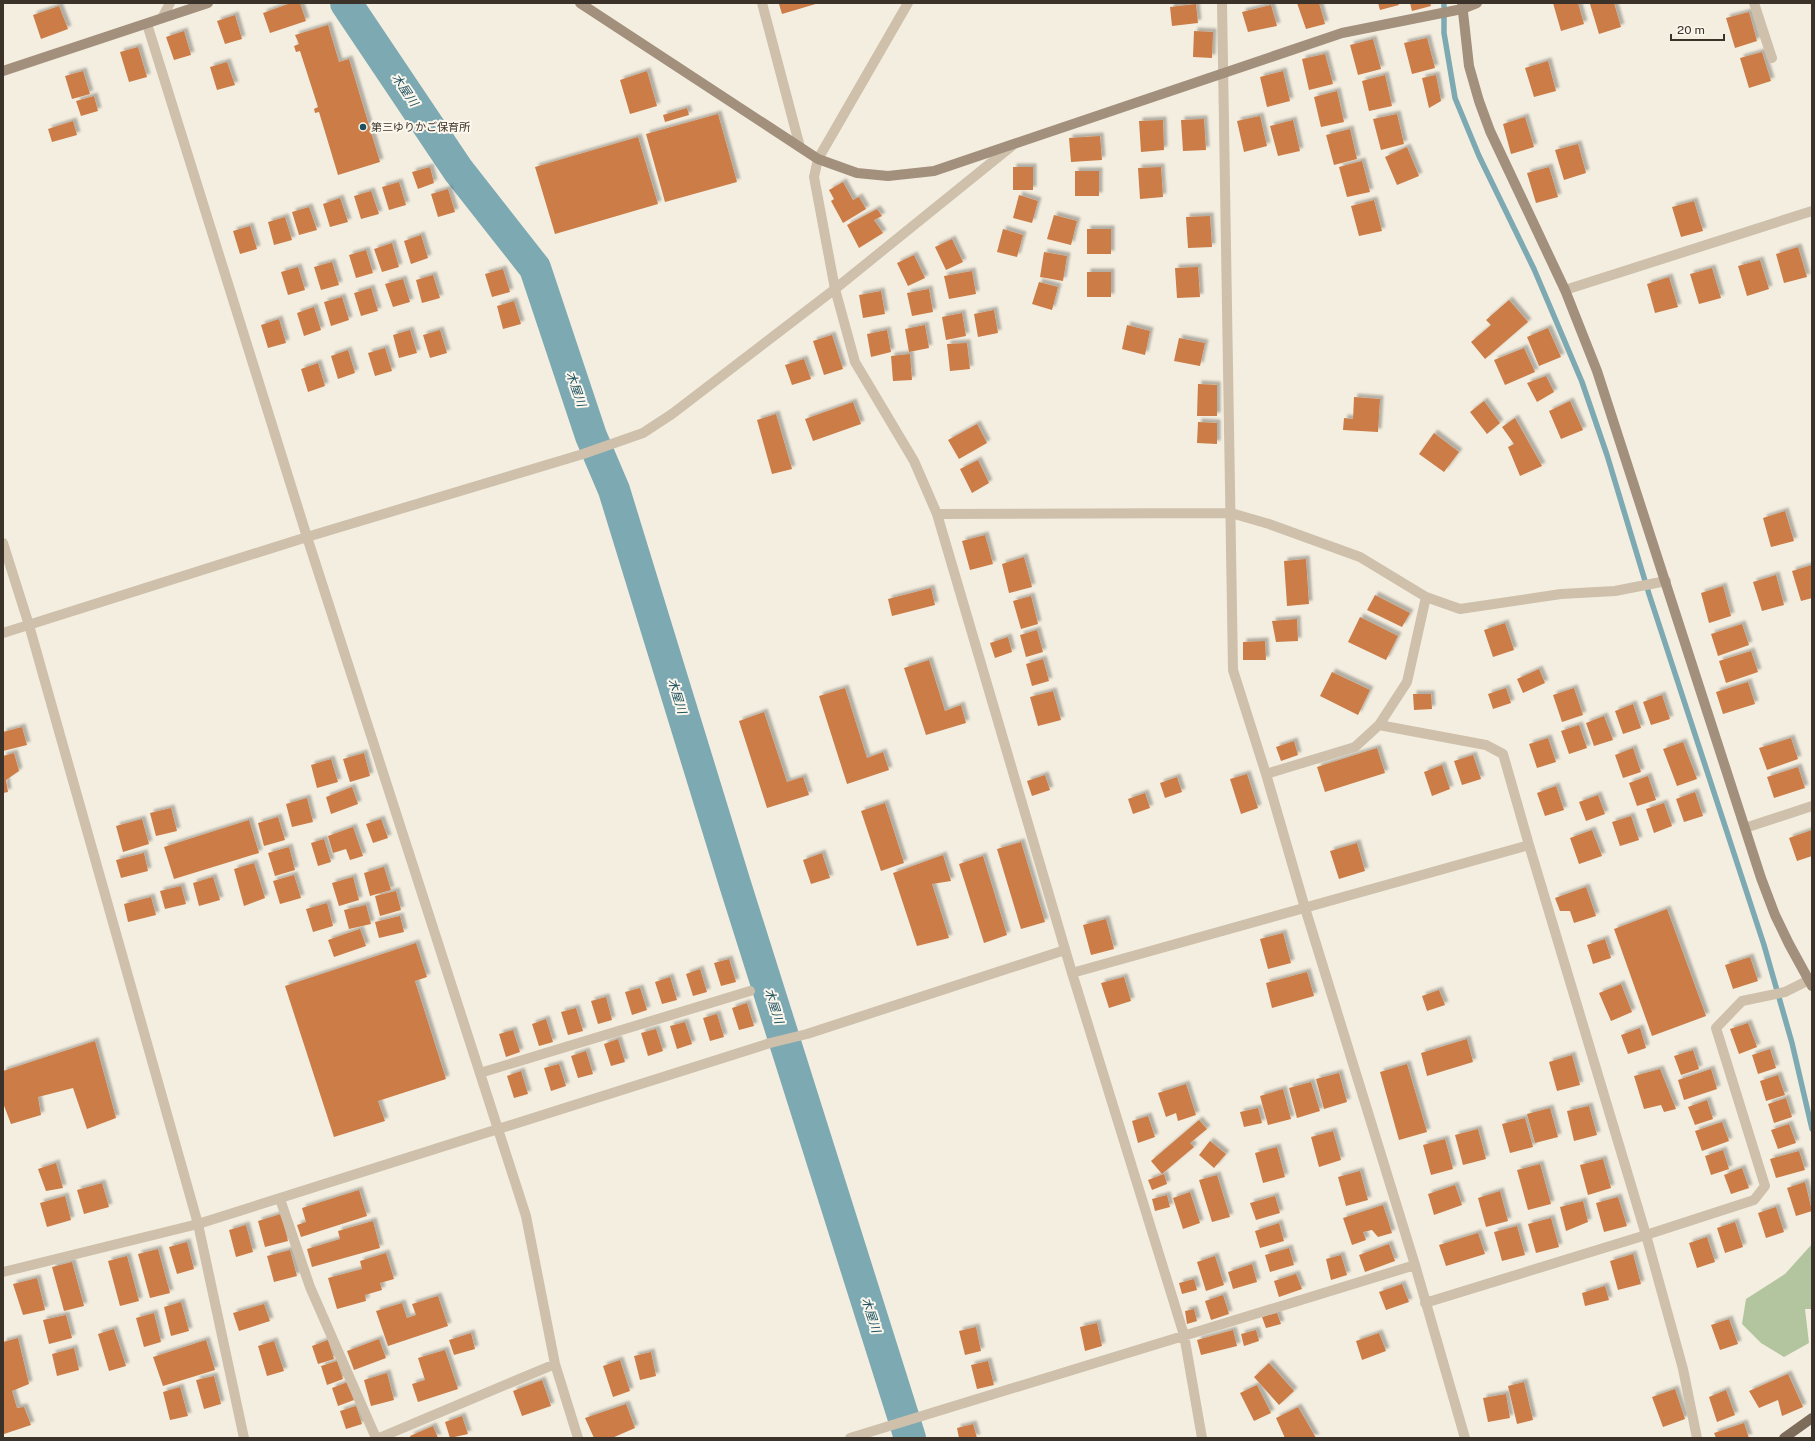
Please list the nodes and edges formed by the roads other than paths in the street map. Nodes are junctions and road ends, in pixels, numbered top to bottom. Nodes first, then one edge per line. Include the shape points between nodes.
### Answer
1 (170, 3) edge
2 (208, 3) edge
3 (580, 3) edge
4 (762, 3) edge
5 (908, 3) edge
6 (1222, 3) edge
7 (1478, 3) edge
8 (1754, 3) edge
9 (1462, 6) edge
10 (162, 18) junction
11 (146, 24) junction
12 (1772, 58) dead end
13 (3, 71) edge
14 (1224, 72) junction
15 (1014, 144) junction
16 (800, 147) junction
17 (818, 159) junction
18 (1812, 211) edge
19 (835, 289) junction
20 (1565, 290) junction
21 (1231, 513) junction
22 (938, 514) junction
23 (307, 537) junction
24 (3, 543) edge
25 (1666, 581) junction
26 (1426, 598) junction
27 (29, 625) junction
28 (3, 633) edge
29 (1379, 725) junction
30 (1266, 774) junction
31 (1812, 806) edge
32 (1745, 828) junction
33 (1529, 845) junction
34 (1305, 908) junction
35 (1065, 950) junction
36 (1072, 973) junction
37 (1811, 983) edge
38 (750, 991) dead end
39 (480, 1073) junction
40 (498, 1130) junction
41 (280, 1199) junction
42 (198, 1224) junction
43 (1646, 1235) junction
44 (1415, 1265) junction
45 (3, 1272) edge
46 (1426, 1303) junction
47 (1184, 1335) junction
48 (554, 1364) junction
49 (1812, 1418) edge
50 (244, 1438) edge
51 (377, 1438) edge
52 (578, 1438) edge
53 (850, 1438) edge
54 (1202, 1438) edge
55 (1465, 1438) edge
56 (1697, 1438) edge
57 (1784, 1438) edge

1 - 10 street
2 - 10 street
3 - 16 street
4 - 16 street
5 - 17 street
6 - 14 street
7 - 9 street
8 - 12 street
9 - 14 street via 1342,33
9 - 20 street via 1469,66 1479,101 1490,131
10 - 11 street
11 - 13 street
11 - 23 street
14 - 15 street
14 - 21 street
15 - 17 street via 934,171 888,176 857,173
15 - 19 street
16 - 17 street
17 - 19 street via 814,177
18 - 20 street
19 - 22 street via 854,362 914,461
19 - 23 street via 672,414 643,433 583,454
20 - 25 street via 1597,371
21 - 22 street
21 - 26 street via 1360,557
21 - 30 street via 1233,670
22 - 35 street
23 - 27 street
23 - 39 street
24 - 27 street
25 - 26 street via 1615,592 1561,594 1460,609
25 - 32 street
26 - 29 street via 1407,682
27 - 28 street
27 - 42 street
29 - 30 street via 1355,746
29 - 33 street via 1486,745 1503,754
30 - 34 street
31 - 32 street
32 - 37 street via 1775,915
33 - 34 street
33 - 43 street
34 - 36 street
34 - 44 street
35 - 36 street
35 - 40 street
36 - 47 street
37 - 43 street via 1786,992 1742,1001 1716,1028 1765,1186 1754,1200
38 - 39 street
39 - 40 street
40 - 41 street
40 - 48 street via 526,1216
41 - 42 street
41 - 51 street via 310,1287
42 - 45 street
42 - 50 street
43 - 46 street
43 - 56 street via 1683,1369
44 - 46 street
44 - 47 street
46 - 55 street
47 - 53 street
47 - 54 street
48 - 51 street
48 - 52 street
49 - 57 main road

